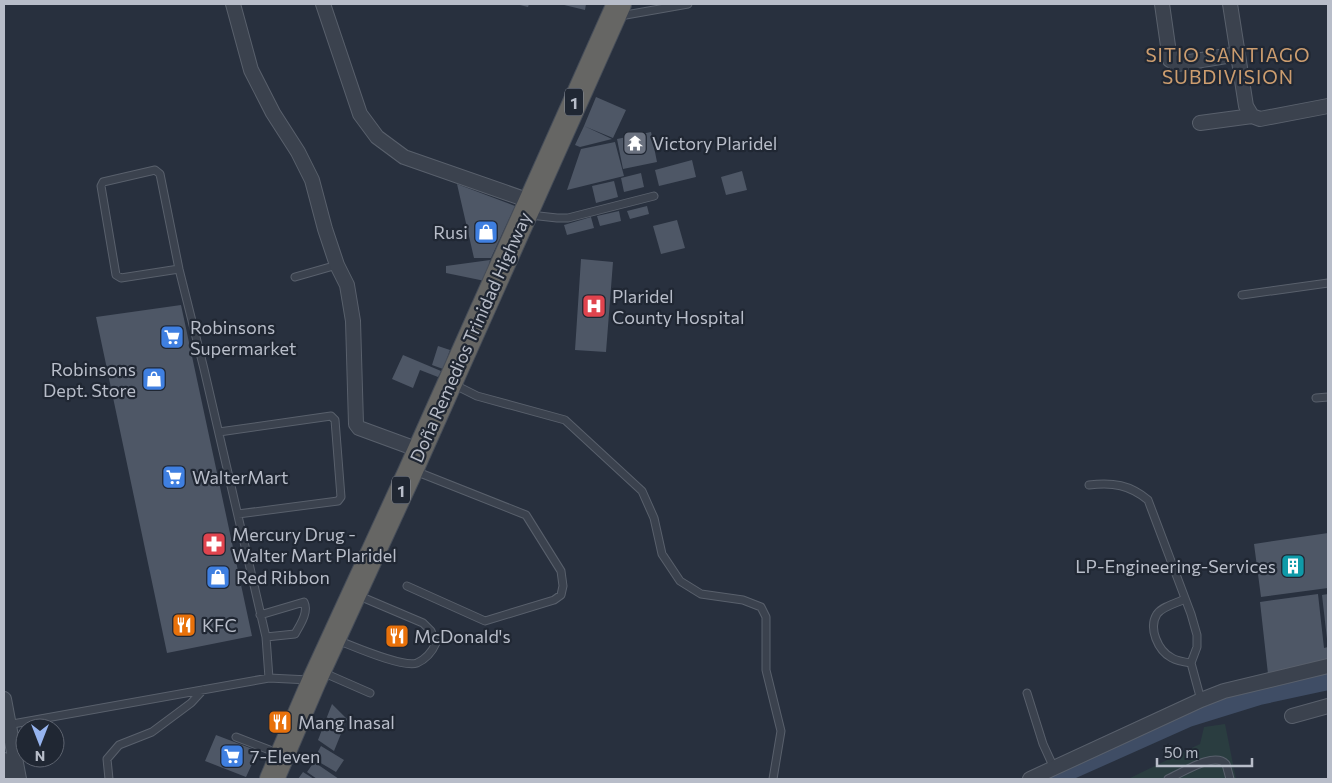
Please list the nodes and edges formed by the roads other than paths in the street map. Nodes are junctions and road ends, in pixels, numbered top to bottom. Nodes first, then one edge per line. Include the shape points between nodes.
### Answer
1 (233, 4) edge
2 (323, 4) edge
3 (688, 4) edge
4 (1162, 4) edge
5 (1230, 4) edge
6 (616, 11) edge
7 (1238, 54) junction
8 (1328, 106) edge
9 (1252, 116) junction
10 (1200, 123) dead end
11 (654, 196) dead end
12 (527, 207) junction
13 (337, 265) junction
14 (179, 269) junction
15 (294, 277) dead end
16 (1328, 283) edge
17 (1242, 294) dead end
18 (449, 382) junction
19 (1316, 398) dead end
20 (1328, 398) edge
21 (219, 432) junction
22 (415, 460) junction
23 (1089, 485) dead end
24 (238, 514) junction
25 (407, 586) dead end
26 (354, 594) junction
27 (1185, 599) junction
28 (260, 615) junction
29 (266, 637) junction
30 (334, 639) junction
31 (1190, 663) junction
32 (1328, 666) edge
33 (317, 676) junction
34 (269, 678) junction
35 (203, 690) junction
36 (370, 693) dead end
37 (1027, 693) dead end
38 (4, 699) edge
39 (1201, 700) junction
40 (1328, 706) edge
41 (1292, 716) dead end
42 (6, 725) edge
43 (236, 737) dead end
44 (283, 755) junction
45 (4, 760) edge
46 (1054, 768) junction
47 (8, 779) edge
48 (19, 779) edge
49 (109, 779) edge
50 (272, 779) edge
51 (773, 779) edge
52 (1030, 779) edge
53 (1168, 779) edge
54 (1230, 779) edge

1 - 13 street via 251,70 312,180
2 - 12 street via 360,114 377,137 404,157
3 - 6 lane
4 - 7 street via 1170,60 1177,64
5 - 7 street
6 - 12 highway, Doña Remedios Trinidad Highway / 1
7 - 9 street via 1246,106
8 - 9 street via 1260,119
9 - 10 street
11 - 12 lane via 568,218 557,218
12 - 18 highway, Doña Remedios Trinidad Highway / 1
13 - 15 lane
13 - 22 street via 347,285 353,321 356,424
14 - 14 lane via 160,174 155,170 103,182 101,186 116,275 120,278
14 - 21 lane
16 - 17 lane
18 - 22 highway, Doña Remedios Trinidad Highway / 1
18 - 51 lane via 476,396 565,420 642,491 654,518 662,554 680,581 701,594 743,600 761,607 766,617 766,670 781,731
19 - 20 lane
21 - 24 lane
21 - 24 lane via 331,416 335,420 341,497 338,501
22 - 25 lane via 526,515 561,571 563,586 561,595 554,600 486,621
22 - 26 highway, Doña Remedios Trinidad Highway / 1
23 - 27 lane via 1126,486 1148,500
24 - 28 lane
26 - 30 highway, Doña Remedios Trinidad Highway / 1
26 - 30 lane via 423,622 436,643 426,658 402,664
27 - 31 lane via 1197,635 1197,647
27 - 31 lane via 1157,614 1154,630 1159,646 1169,657
28 - 29 lane
28 - 29 lane via 298,603 304,602 306,606 295,634
29 - 34 lane
30 - 33 highway, Doña Remedios Trinidad Highway / 1
31 - 39 lane
32 - 39 street via 1224,691
33 - 34 lane
33 - 36 lane
33 - 44 highway, Doña Remedios Trinidad Highway / 1
34 - 35 lane
35 - 42 lane
35 - 49 lane via 152,732 119,745 107,759
37 - 46 lane
38 - 42 street
39 - 46 street
40 - 41 street
42 - 48 street
43 - 44 lane
44 - 50 highway, Doña Remedios Trinidad Highway / 1
45 - 47 street
46 - 52 street
53 - 54 lane via 1218,759 1226,764

